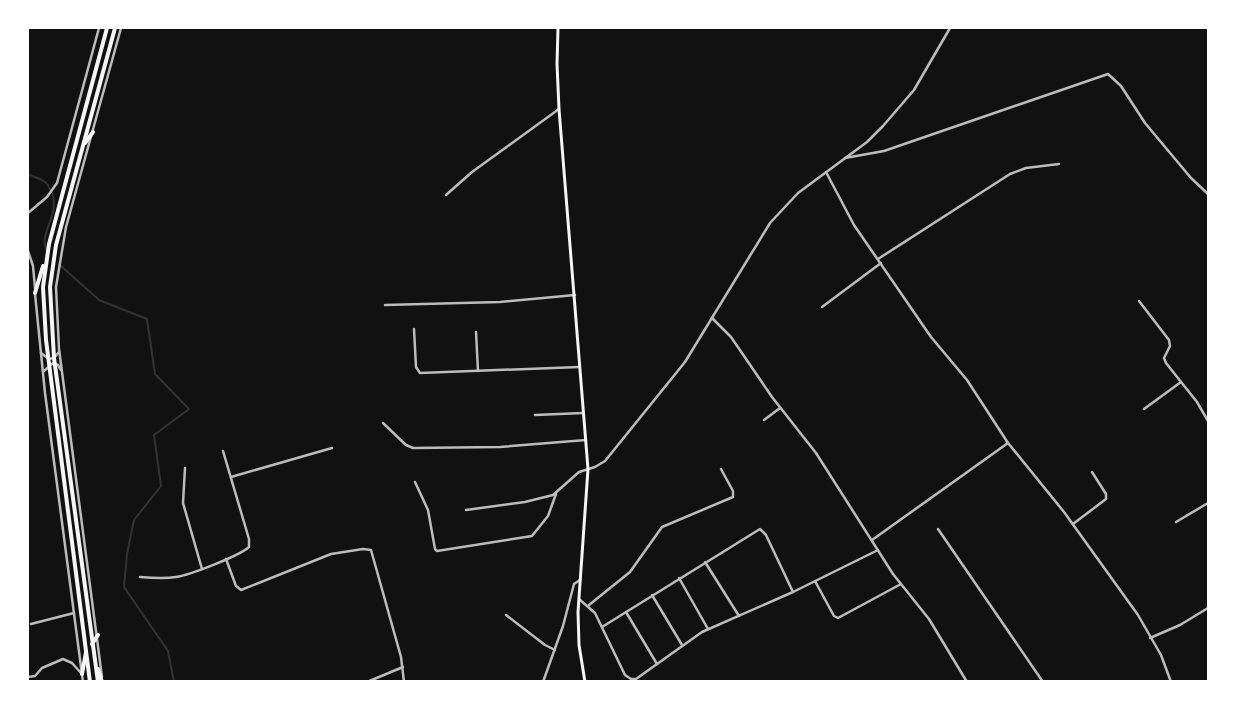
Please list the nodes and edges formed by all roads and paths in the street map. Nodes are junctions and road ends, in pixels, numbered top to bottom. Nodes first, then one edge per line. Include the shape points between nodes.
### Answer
1 (99, 28) edge
2 (107, 28) edge
3 (115, 28) edge
4 (121, 28) edge
5 (558, 28) edge
6 (950, 28) edge
7 (559, 109) junction
8 (93, 132) junction
9 (82, 147) junction
10 (843, 158) junction
11 (1059, 164) dead end
12 (826, 172) junction
13 (1208, 194) edge
14 (446, 195) dead end
15 (28, 213) edge
16 (49, 244) junction
17 (28, 251) edge
18 (878, 259) junction
19 (881, 263) junction
20 (35, 292) junction
21 (575, 296) junction
22 (1139, 301) dead end
23 (385, 305) dead end
24 (822, 308) dead end
25 (712, 318) junction
26 (414, 329) dead end
27 (476, 332) dead end
28 (59, 349) junction
29 (41, 353) junction
30 (49, 361) junction
31 (55, 361) junction
32 (581, 367) junction
33 (478, 371) junction
34 (43, 373) junction
35 (63, 373) junction
36 (1182, 382) junction
37 (780, 408) junction
38 (1144, 409) dead end
39 (584, 413) junction
40 (535, 415) dead end
41 (764, 420) dead end
42 (1208, 421) edge
43 (383, 423) dead end
44 (586, 440) junction
45 (1008, 443) junction
46 (332, 448) dead end
47 (224, 451) dead end
48 (185, 468) dead end
49 (588, 468) junction
50 (721, 469) dead end
51 (1092, 472) dead end
52 (231, 477) junction
53 (415, 482) dead end
54 (556, 494) junction
55 (1208, 503) edge
56 (466, 510) dead end
57 (1176, 522) dead end
58 (1073, 524) junction
59 (938, 529) dead end
60 (872, 540) junction
61 (878, 550) junction
62 (226, 559) junction
63 (705, 562) junction
64 (202, 568) junction
65 (140, 577) dead end
66 (679, 578) junction
67 (580, 580) junction
68 (815, 581) junction
69 (901, 584) junction
70 (793, 592) junction
71 (652, 595) junction
72 (579, 598) junction
73 (588, 605) junction
74 (1208, 608) edge
75 (626, 612) junction
76 (74, 613) junction
77 (506, 615) dead end
78 (739, 616) junction
79 (31, 624) dead end
80 (602, 627) junction
81 (708, 629) junction
82 (98, 635) junction
83 (1150, 638) junction
84 (92, 644) junction
85 (682, 645) junction
86 (87, 648) junction
87 (555, 650) junction
88 (96, 664) junction
89 (657, 664) junction
90 (403, 668) junction
91 (82, 674) junction
92 (28, 677) edge
93 (83, 682) edge
94 (90, 682) edge
95 (98, 682) edge
96 (102, 682) edge
97 (367, 682) edge
98 (404, 682) edge
99 (542, 682) edge
100 (585, 682) edge
101 (967, 682) edge
102 (1043, 682) edge
103 (1171, 682) edge

1 - 15 street via 61,170 53,190
2 - 16 main road
3 - 9 main road
4 - 8 street
5 - 7 main road
6 - 10 street via 908,98 867,142
7 - 14 street via 472,172
7 - 21 main road
8 - 9 main road
8 - 28 street via 58,267 56,310
9 - 31 main road via 52,266 50,287
10 - 12 street
10 - 13 street via 884,150 1108,74 1121,86 1145,123
11 - 18 street via 1026,168 1010,174
12 - 18 street via 854,225
12 - 25 street via 798,193 770,223
16 - 20 main road
16 - 30 main road via 43,287
17 - 20 street
18 - 19 street
19 - 24 street
19 - 45 street via 931,338 967,380
20 - 29 street
21 - 23 street
21 - 32 main road
22 - 36 street via 1170,340 1165,362
25 - 37 street via 731,337
25 - 49 street via 685,362 635,425 605,461
26 - 33 street via 418,373
27 - 33 street
28 - 31 street
28 - 35 street
29 - 30 street
29 - 34 street
30 - 31 street
30 - 34 street
30 - 86 main road
31 - 35 street
31 - 84 main road
32 - 33 street
32 - 39 main road
34 - 76 street
35 - 82 street
36 - 38 street
36 - 42 street
37 - 41 street
37 - 60 street via 816,453
39 - 40 street
39 - 44 main road
43 - 44 street via 413,448 500,448
44 - 49 main road
45 - 58 street
45 - 60 street
46 - 52 street
47 - 52 street
48 - 64 street via 182,502
49 - 54 street via 579,472
49 - 67 main road
50 - 73 street via 733,491 732,498 662,527 630,572
51 - 58 street via 1106,499
52 - 62 street via 250,546
53 - 54 street via 424,498 437,551 532,536 548,516
54 - 56 street via 537,500
55 - 57 street
58 - 83 street via 1138,615
59 - 102 street
60 - 61 street
61 - 68 street
61 - 69 street
62 - 64 street
62 - 90 street via 236,586 241,590 335,553 371,550
63 - 66 street
63 - 70 street via 755,530 762,529
63 - 78 street
64 - 65 street via 174,578
66 - 71 street
66 - 81 street
67 - 72 main road
67 - 87 street via 574,584
68 - 69 street via 838,618
68 - 70 street
69 - 101 street via 929,619
70 - 78 street
71 - 75 street
71 - 85 street
72 - 73 street
72 - 100 main road via 578,633
73 - 80 street
74 - 83 street
75 - 80 street
75 - 89 street
76 - 79 street
76 - 91 street
77 - 87 street
78 - 81 street
80 - 89 street via 627,677 639,678
81 - 85 street
82 - 84 main road
82 - 96 street
83 - 103 street
84 - 88 main road
85 - 89 street
86 - 91 main road
86 - 94 main road
87 - 99 street
88 - 95 main road
88 - 96 main road
90 - 97 street
90 - 98 street
91 - 92 street via 63,659
91 - 93 street

